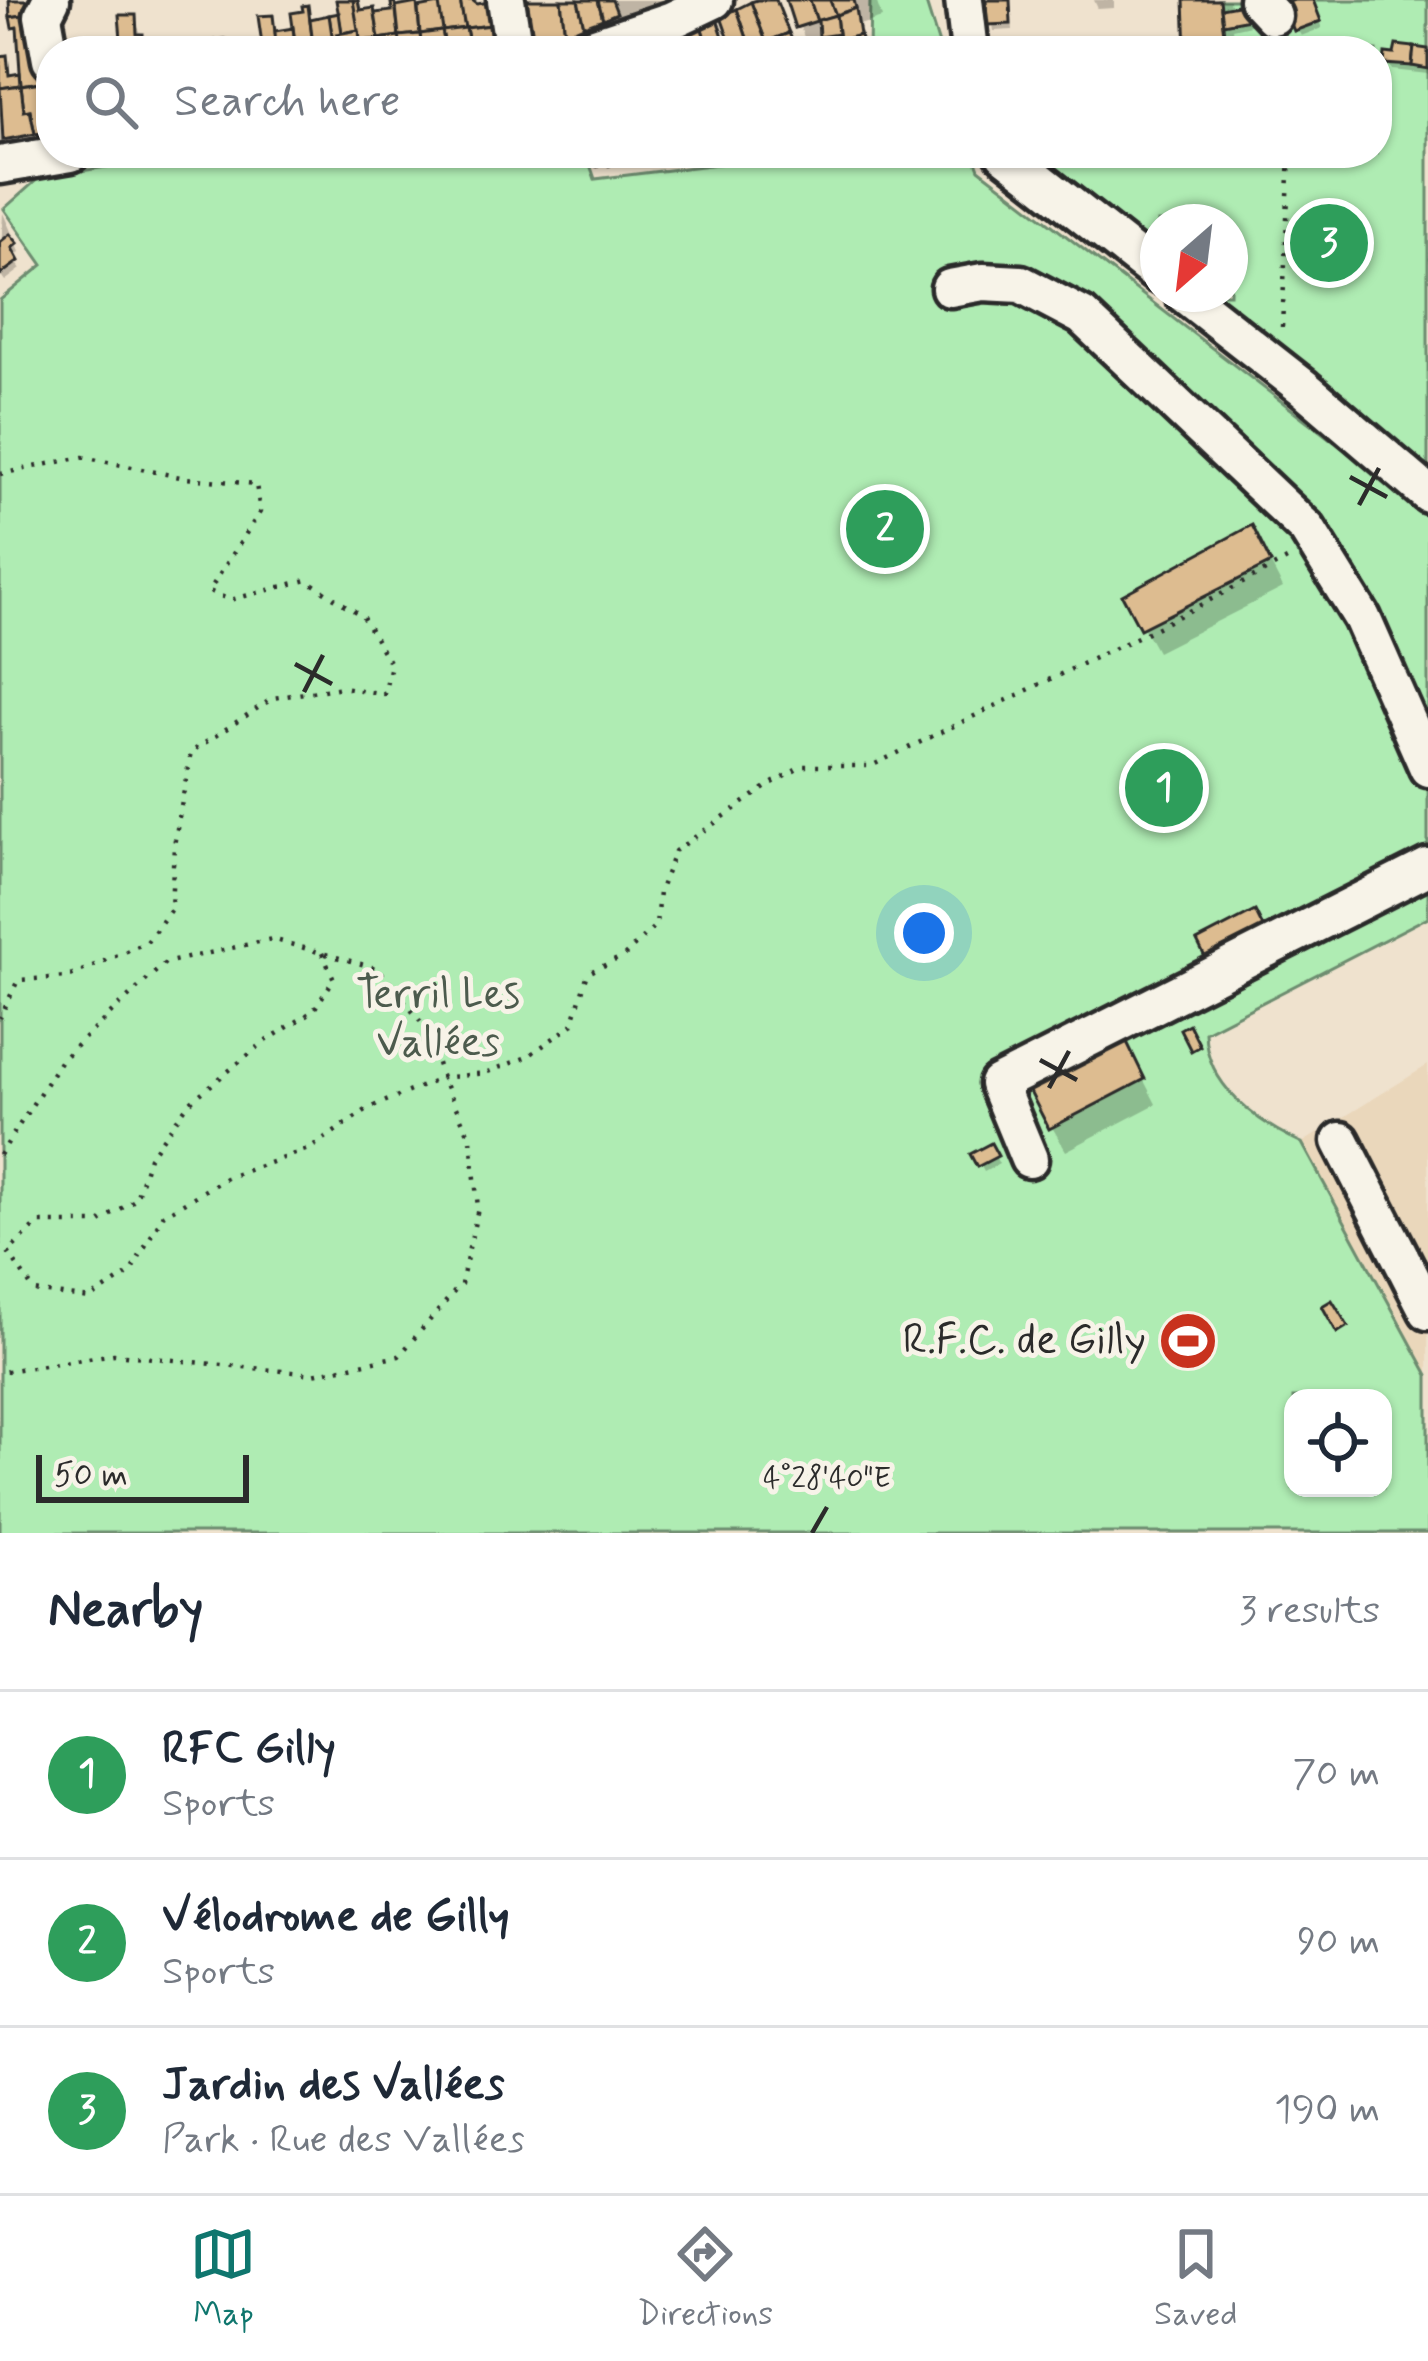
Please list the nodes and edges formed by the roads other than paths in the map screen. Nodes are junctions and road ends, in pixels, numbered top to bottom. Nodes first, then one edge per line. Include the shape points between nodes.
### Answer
1 (51, 0) edge
2 (506, 0) edge
3 (714, 0) edge
4 (964, 0) edge
5 (47, 36) edge
6 (512, 36) edge
7 (625, 36) edge
8 (968, 36) edge
9 (36, 159) edge
10 (0, 165) edge
11 (1023, 168) edge
12 (1140, 260) edge
13 (950, 288) dead end
14 (1207, 312) edge
15 (1428, 494) edge
16 (1428, 769) edge
17 (1428, 867) edge
18 (1341, 1141) dead end
19 (1029, 1159) dead end
20 (1428, 1311) edge

1 - 5 street via 43,16
2 - 6 street
3 - 7 street
4 - 8 street
9 - 10 street
11 - 12 street
13 - 16 street via 1021,284 1082,316 1319,543 1362,618
14 - 15 street
17 - 19 street via 998,1084
18 - 20 street

